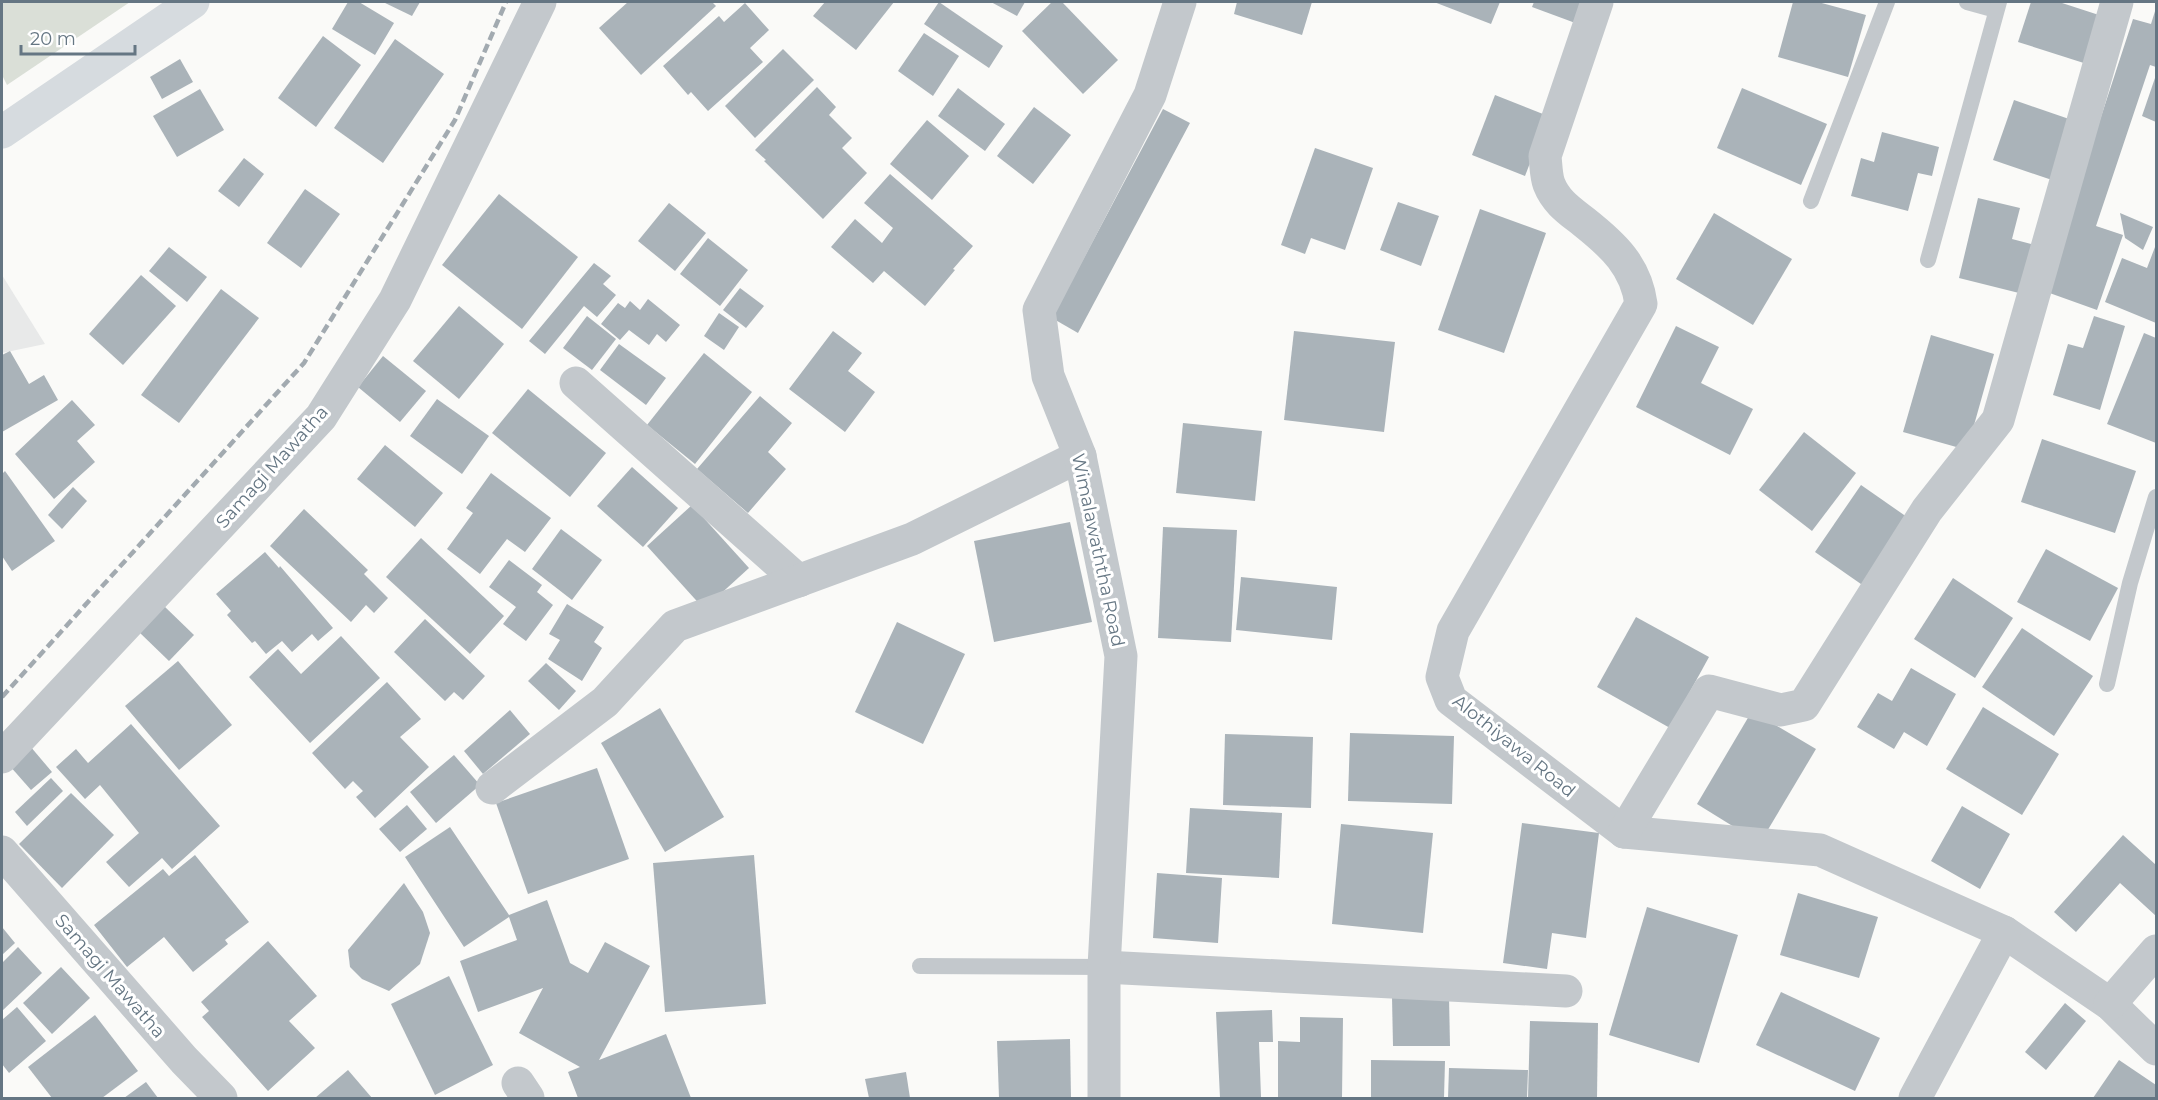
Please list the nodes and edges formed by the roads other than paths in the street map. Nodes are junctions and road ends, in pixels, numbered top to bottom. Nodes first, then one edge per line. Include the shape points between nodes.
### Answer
1 (194, 2) edge
2 (540, 2) edge
3 (1179, 2) edge
4 (1597, 2) edge
5 (1887, 2) edge
6 (1967, 2) edge
7 (2117, 2) edge
8 (1998, 6) edge
9 (2, 132) edge
10 (1811, 201) dead end
11 (1928, 260) dead end
12 (576, 383) dead end
13 (1080, 456) junction
14 (2157, 497) edge
15 (799, 581) junction
16 (2107, 684) dead end
17 (2, 758) edge
18 (492, 788) dead end
19 (1624, 832) junction
20 (2, 852) edge
21 (2004, 932) junction
22 (2157, 951) edge
23 (920, 966) dead end
24 (1104, 967) junction
25 (1566, 991) dead end
26 (2110, 1004) junction
27 (2157, 1049) edge
28 (221, 1098) edge
29 (1104, 1098) edge
30 (1915, 1098) edge

1 - 9 main road
2 - 17 street, Samagi Mawatha via 395,300 321,417
3 - 13 street, Wimalawaththa Road via 1150,95 1039,310 1048,376
4 - 19 street, Alothiyawa Road via 1545,156 1549,183 1562,205 1608,241 1639,286 1641,304 1453,631 1442,677 1451,700
5 - 10 lane
6 - 8 lane
7 - 19 street via 1998,420 1927,510 1804,705 1781,710 1709,691
8 - 11 lane
12 - 15 street
13 - 15 street via 912,539
13 - 24 street, Wimalawaththa Road via 1121,656
14 - 16 lane via 2130,583
15 - 18 street via 675,626 605,702
19 - 21 street via 1820,850
20 - 28 street, Samagi Mawatha via 183,1060
21 - 26 street
21 - 30 street
22 - 26 street
23 - 24 lane
24 - 25 street
24 - 29 street, Wimalawaththa Road
26 - 27 street

